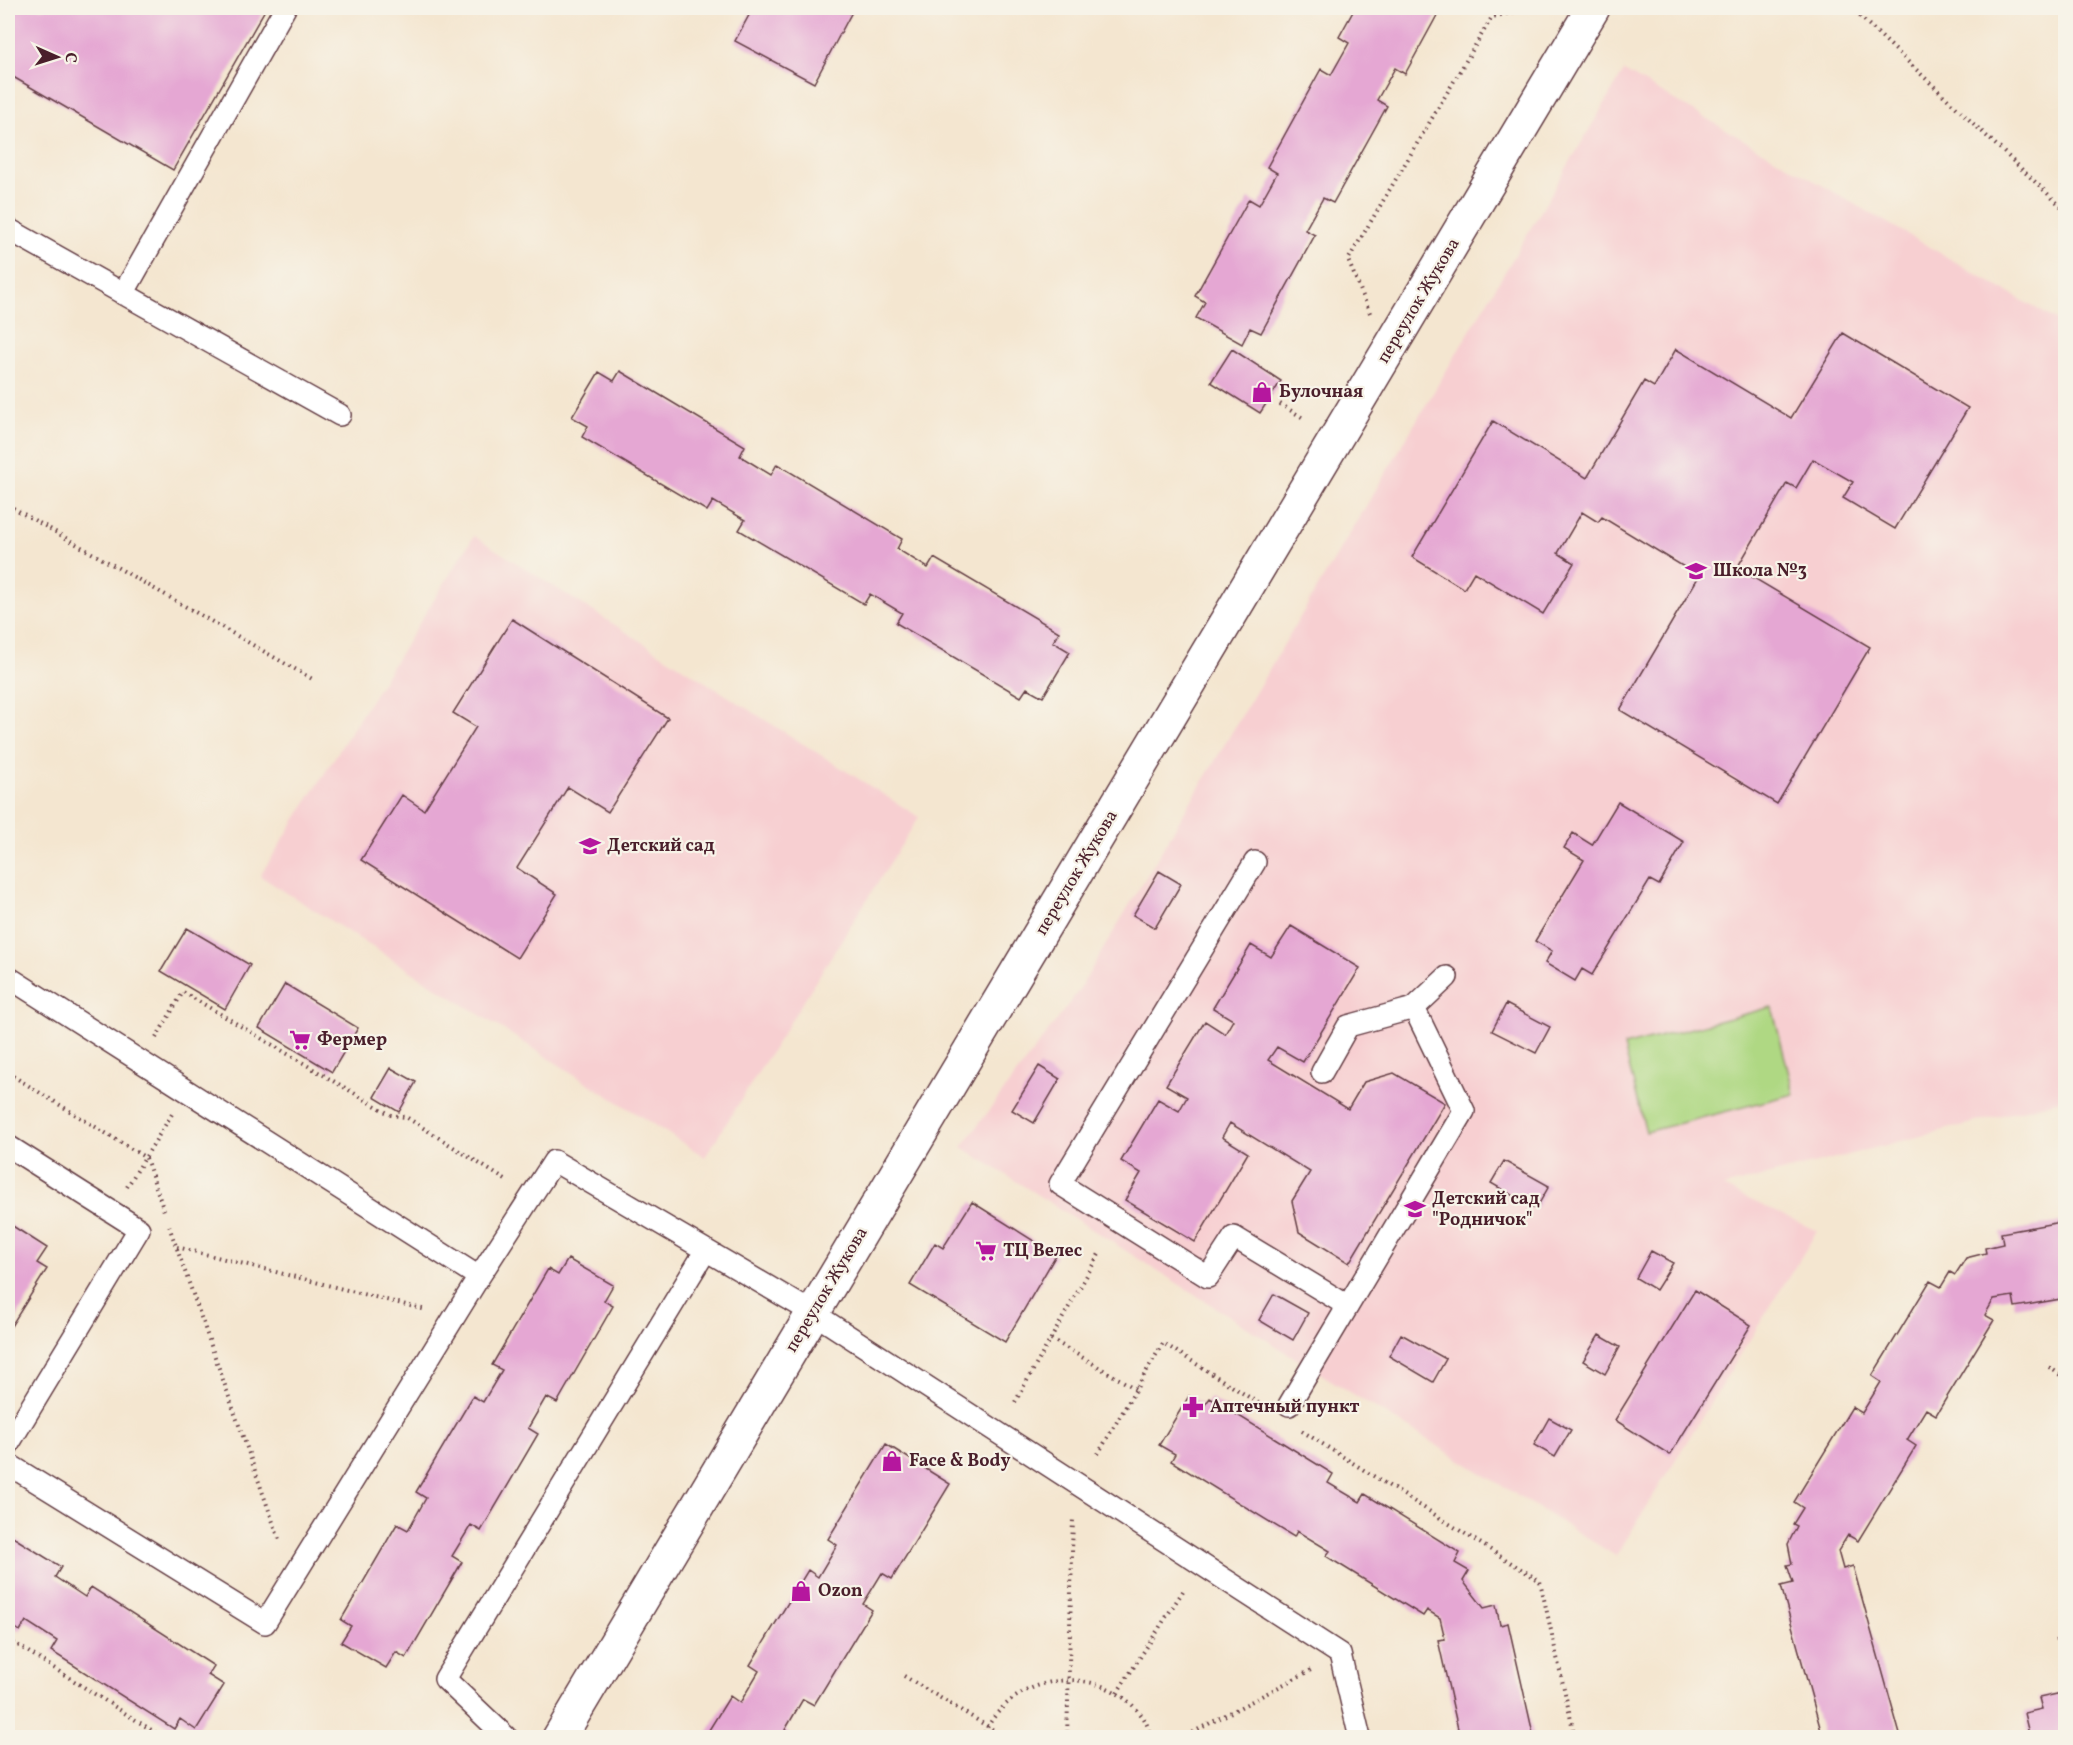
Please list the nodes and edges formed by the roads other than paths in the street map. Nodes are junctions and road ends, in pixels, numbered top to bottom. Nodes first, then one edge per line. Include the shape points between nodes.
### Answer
1 (285, 8) edge
2 (1593, 8) edge
3 (8, 229) edge
4 (123, 294) junction
5 (340, 415) dead end
6 (1255, 862) dead end
7 (8, 977) edge
8 (1447, 977) dead end
9 (1414, 1008) junction
10 (1322, 1072) dead end
11 (8, 1146) edge
12 (706, 1250) junction
13 (479, 1277) junction
14 (1348, 1306) junction
15 (813, 1313) junction
16 (1291, 1415) road end
17 (8, 1445) edge
18 (8, 1464) edge
19 (507, 1737) edge
20 (559, 1737) edge
21 (1360, 1737) edge

1 - 4 lane
2 - 15 street, переулок Жукова
3 - 4 lane
4 - 5 lane
6 - 14 lane via 1060,1184 1208,1277 1234,1237
7 - 13 lane
8 - 9 lane
9 - 10 lane via 1348,1026
9 - 14 lane via 1464,1112
11 - 17 lane via 139,1229
12 - 13 lane via 554,1161
12 - 15 lane
12 - 19 lane via 445,1679
13 - 18 lane via 265,1623
14 - 16 lane
15 - 20 street, переулок Жукова
15 - 21 lane via 1340,1654

